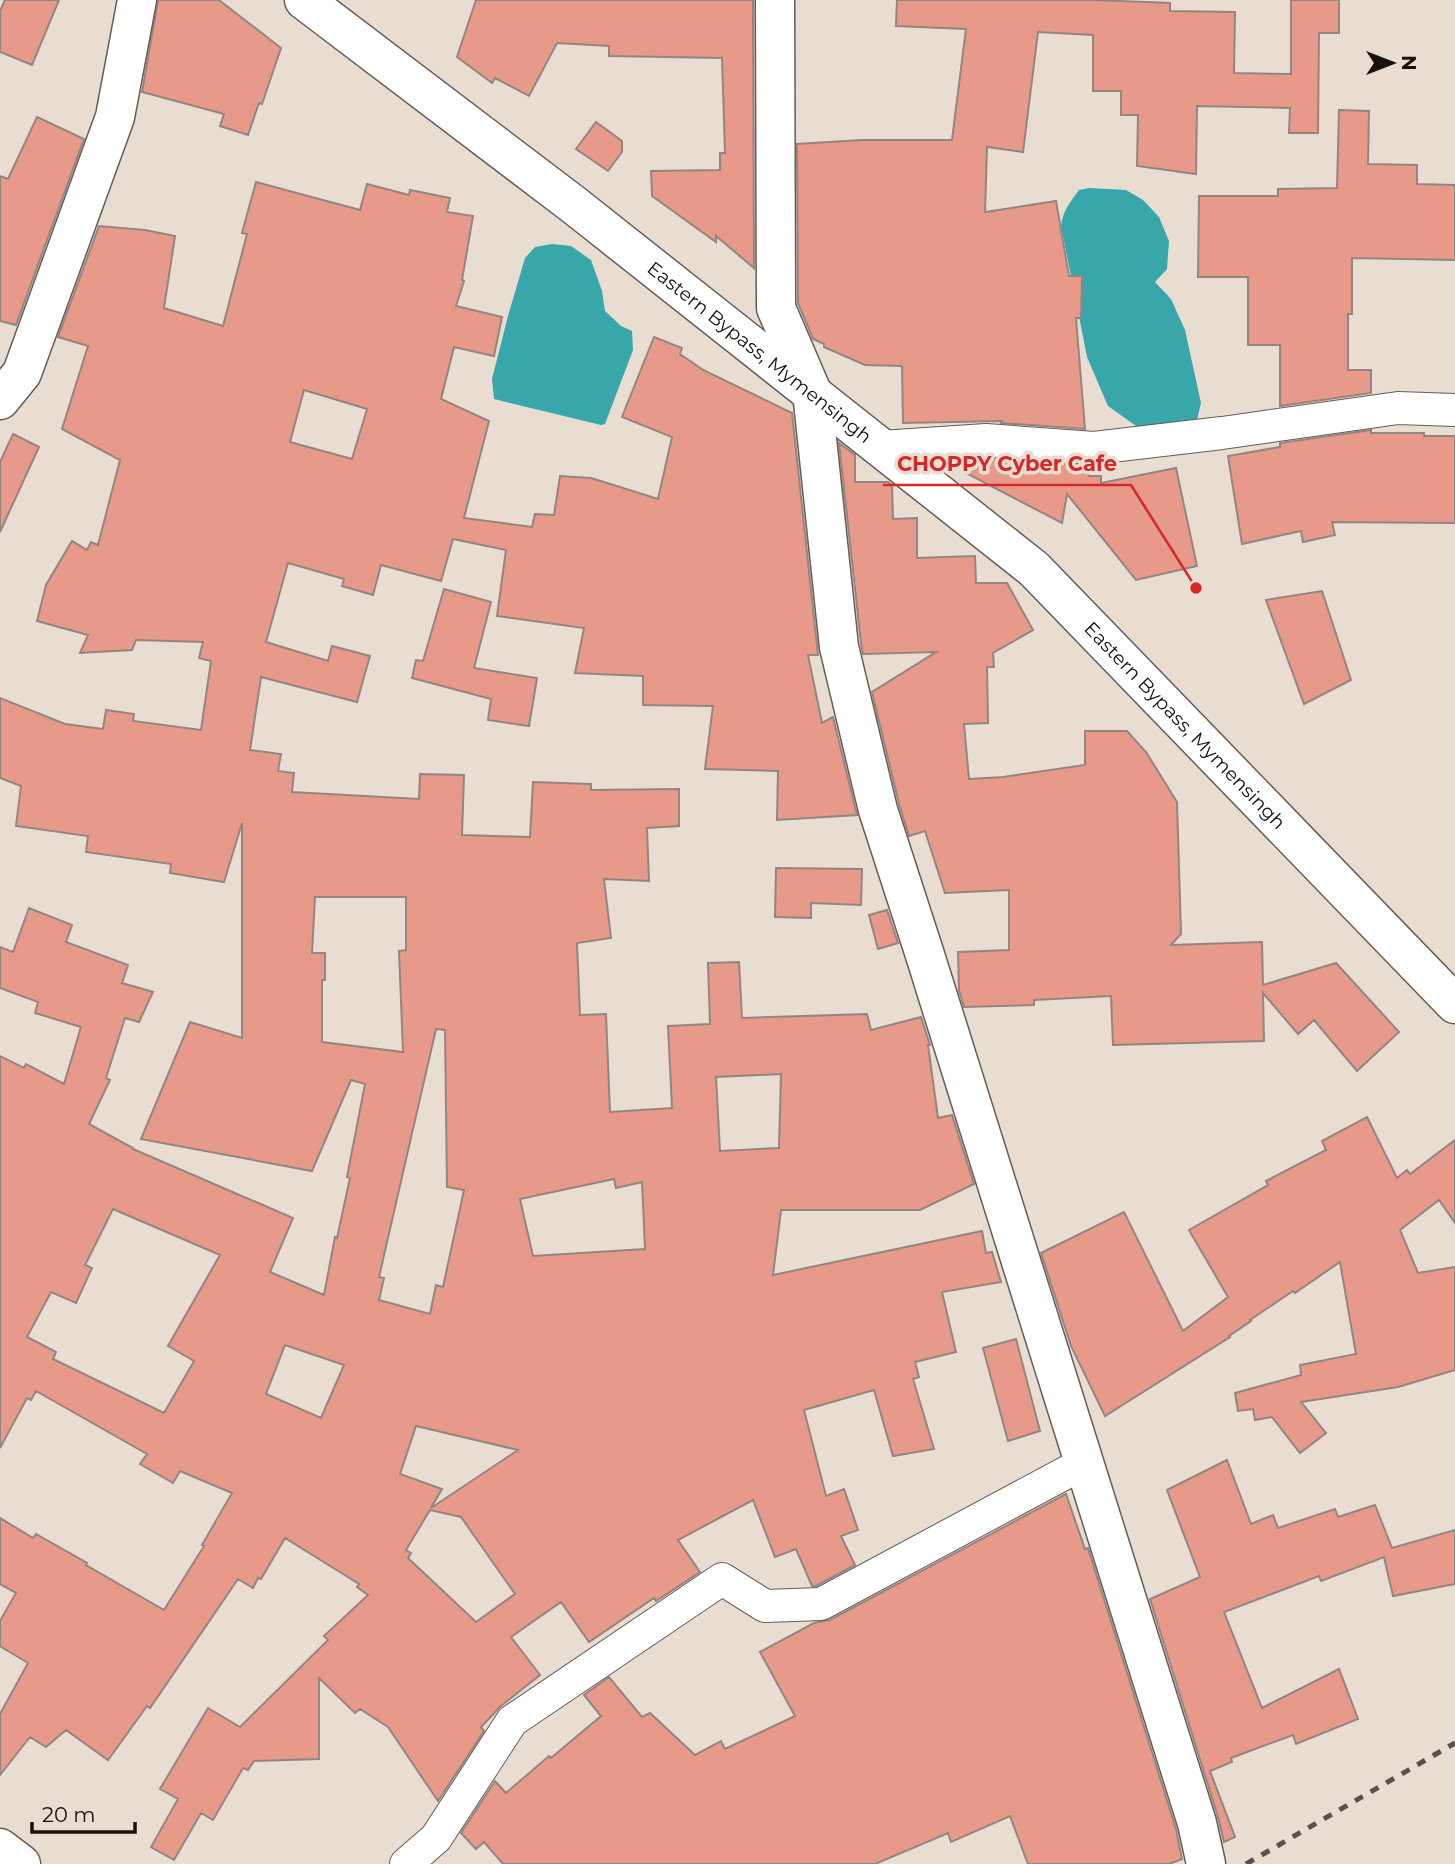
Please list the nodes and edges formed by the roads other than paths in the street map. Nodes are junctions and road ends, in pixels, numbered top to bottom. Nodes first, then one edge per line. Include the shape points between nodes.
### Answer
1 (137, 0) edge
2 (304, 0) edge
3 (775, 0) edge
4 (812, 392) junction
5 (0, 400) edge
6 (1455, 410) edge
7 (881, 447) junction
8 (1455, 1004) edge
9 (1084, 1463) junction
10 (0, 1848) edge
11 (21, 1864) edge
12 (406, 1864) edge
13 (1206, 1864) edge

1 - 5 main road via 115,117 22,373
2 - 4 main road, Eastern Bypass, Mymensingh
3 - 4 main road via 776,308
4 - 7 main road, Eastern Bypass, Mymensingh
4 - 9 main road via 839,647 878,810
6 - 7 street via 1398,408 1094,448 986,440
7 - 8 main road, Eastern Bypass, Mymensingh via 1034,569
9 - 12 street via 821,1604 765,1606 722,1579 512,1721 436,1838
9 - 13 main road
10 - 11 main road

